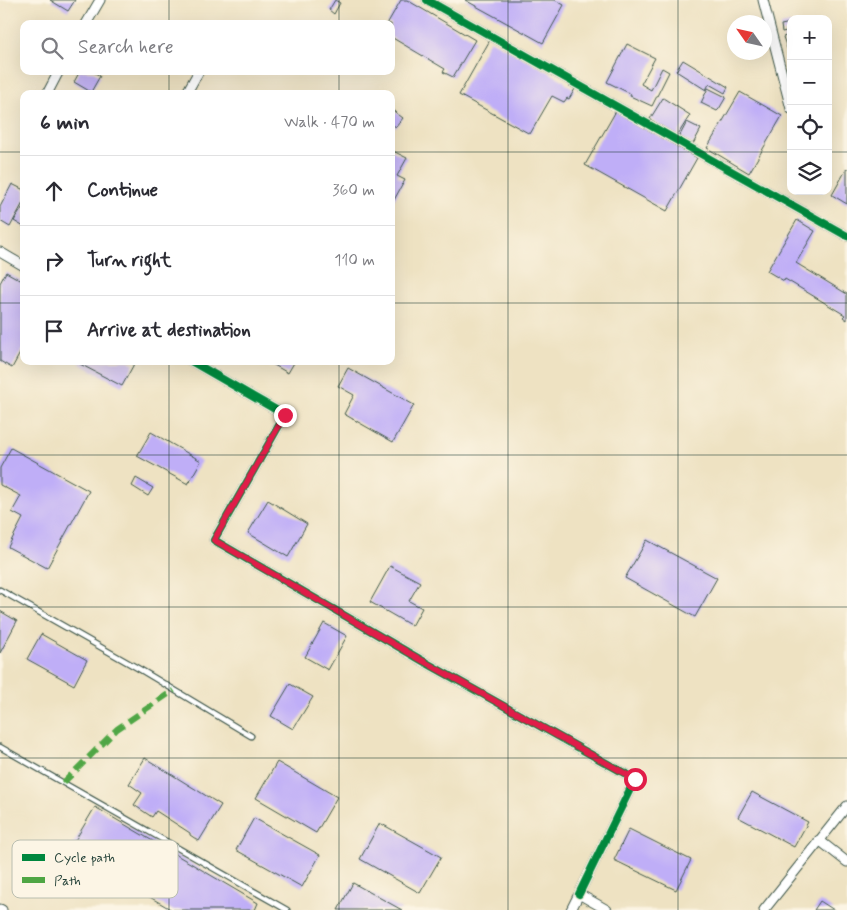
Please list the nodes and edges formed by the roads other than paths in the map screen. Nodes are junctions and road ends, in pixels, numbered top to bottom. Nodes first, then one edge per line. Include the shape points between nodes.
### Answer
1 (100, 0) edge
2 (427, 0) edge
3 (763, 0) edge
4 (88, 20) edge
5 (57, 75) edge
6 (197, 75) edge
7 (49, 90) edge
8 (188, 90) edge
9 (790, 105) edge
10 (847, 236) edge
11 (0, 252) edge
12 (20, 264) edge
13 (198, 365) edge
14 (0, 590) edge
15 (251, 736) dead end
16 (0, 747) edge
17 (847, 806) edge
18 (164, 840) edge
19 (819, 840) junction
20 (178, 848) edge
21 (847, 862) edge
22 (579, 894) junction
23 (287, 910) edge
24 (571, 910) edge
25 (607, 910) edge
26 (764, 910) edge

1 - 4 street
2 - 10 street
3 - 9 street
5 - 7 street
6 - 8 street
11 - 12 street
13 - 22 street via 285,415 214,540 635,779
14 - 15 lane
16 - 18 lane
17 - 19 street
19 - 21 street
19 - 26 street
20 - 23 lane
22 - 24 street
22 - 25 street

